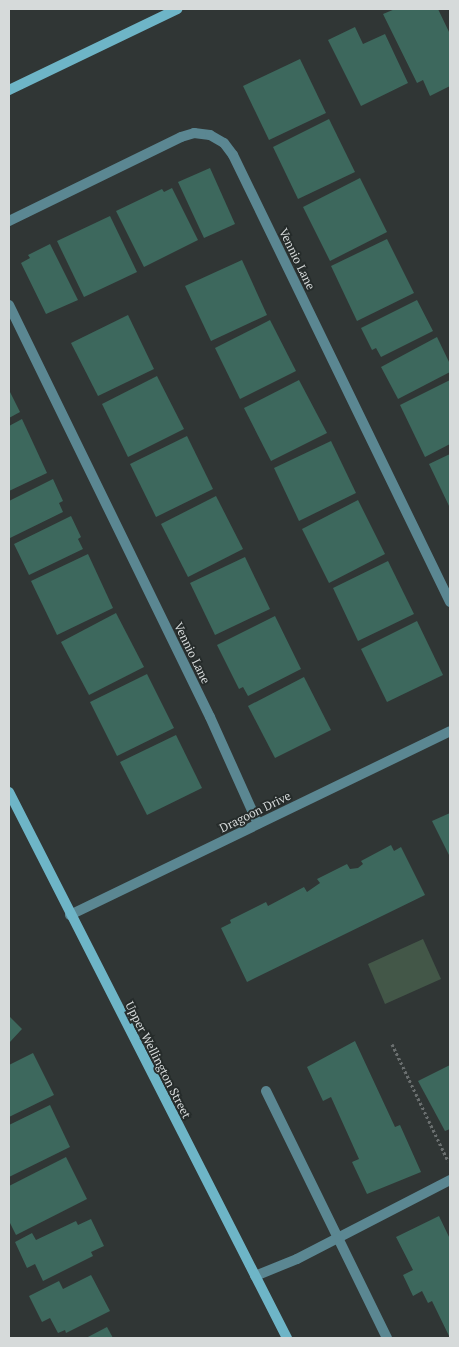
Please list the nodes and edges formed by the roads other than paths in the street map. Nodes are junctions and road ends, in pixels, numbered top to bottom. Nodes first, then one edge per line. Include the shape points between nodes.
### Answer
1 (177, 9) edge
2 (9, 90) edge
3 (9, 221) edge
4 (9, 305) edge
5 (450, 602) edge
6 (450, 731) edge
7 (9, 792) edge
8 (258, 824) junction
9 (70, 915) junction
10 (266, 1091) dead end
11 (450, 1180) edge
12 (338, 1238) junction
13 (255, 1276) junction
14 (287, 1338) edge
15 (387, 1338) edge

1 - 2 main road
3 - 5 street, Vennio Lane via 181,136 194,133 210,135 224,143 237,163
4 - 8 street, Vennio Lane via 210,718
6 - 8 street, Dragoon Drive
7 - 9 main road, Upper Wellington Street
8 - 9 street, Dragoon Drive
9 - 13 main road, Upper Wellington Street
10 - 12 street
11 - 12 street
12 - 13 street
12 - 15 street
13 - 14 main road, Upper Wellington Street

